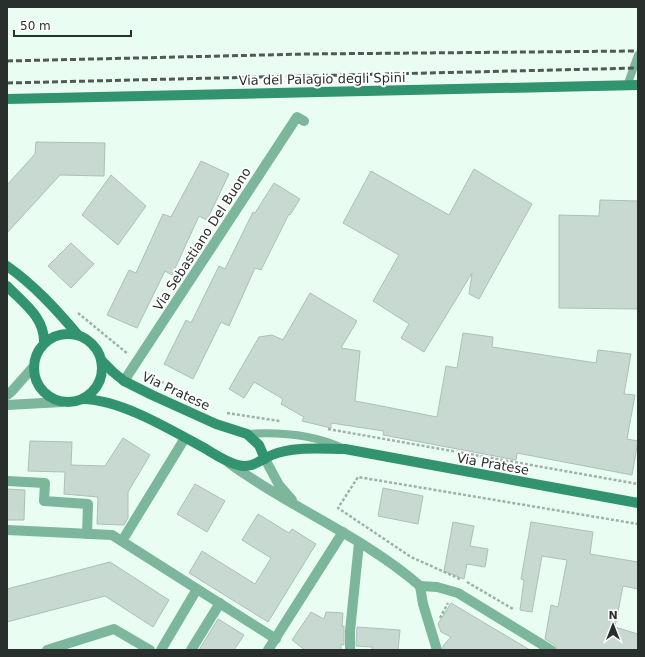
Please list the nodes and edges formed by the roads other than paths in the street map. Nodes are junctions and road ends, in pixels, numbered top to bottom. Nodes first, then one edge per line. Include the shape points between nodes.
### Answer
1 (638, 54) edge
2 (638, 85) edge
3 (627, 86) junction
4 (7, 99) edge
5 (304, 121) dead end
6 (7, 266) edge
7 (7, 286) edge
8 (78, 335) junction
9 (44, 343) junction
10 (101, 360) junction
11 (34, 366) junction
12 (124, 381) junction
13 (7, 395) edge
14 (83, 399) junction
15 (62, 402) junction
16 (7, 405) edge
17 (247, 434) junction
18 (185, 438) junction
19 (344, 449) junction
20 (265, 459) junction
21 (229, 462) junction
22 (7, 481) edge
23 (638, 503) edge
24 (299, 507) junction
25 (7, 530) edge
26 (343, 532) junction
27 (87, 534) junction
28 (122, 541) junction
29 (359, 543) junction
30 (420, 586) junction
31 (197, 589) junction
32 (220, 604) junction
33 (276, 639) junction
34 (47, 650) edge
35 (150, 650) edge
36 (161, 650) edge
37 (191, 650) edge
38 (268, 650) edge
39 (350, 650) edge
40 (437, 650) edge
41 (551, 650) edge

1 - 3 lane
2 - 3 main road, Via del Palagio degli Spini
3 - 4 main road, Via del Palagio degli Spini
5 - 12 street, Via Sebastiano Del Buono via 297,118
6 - 8 main road via 48,301
7 - 9 main road via 38,319 43,330
8 - 9 main road via 59,334
8 - 10 main road via 92,343
9 - 11 main road
10 - 12 main road, Via Pratese
10 - 14 main road via 98,384
11 - 13 street
11 - 15 main road via 43,391
12 - 17 main road, Via Pratese via 188,412
14 - 15 main road
14 - 18 main road, Via Pratese via 96,399 115,404
15 - 16 street
17 - 19 lane, Via Pratese via 274,433 299,436 327,442
17 - 20 main road, Via Pratese via 259,445
18 - 21 main road, Via Pratese
18 - 28 street
19 - 20 main road, Via Pratese via 303,449
19 - 23 main road, Via Pratese
20 - 21 main road, Via Pratese via 248,466
20 - 24 street via 279,485
21 - 24 street via 261,485
22 - 27 street via 45,483 44,501 88,504
24 - 26 street
25 - 27 street
26 - 29 street
26 - 33 street
27 - 28 street via 112,535
28 - 31 street
29 - 30 street via 398,568
29 - 39 street
30 - 40 street
30 - 41 street via 437,587 458,593
31 - 32 street
31 - 36 street
32 - 33 street
32 - 37 street
33 - 38 street
34 - 35 street via 114,629

